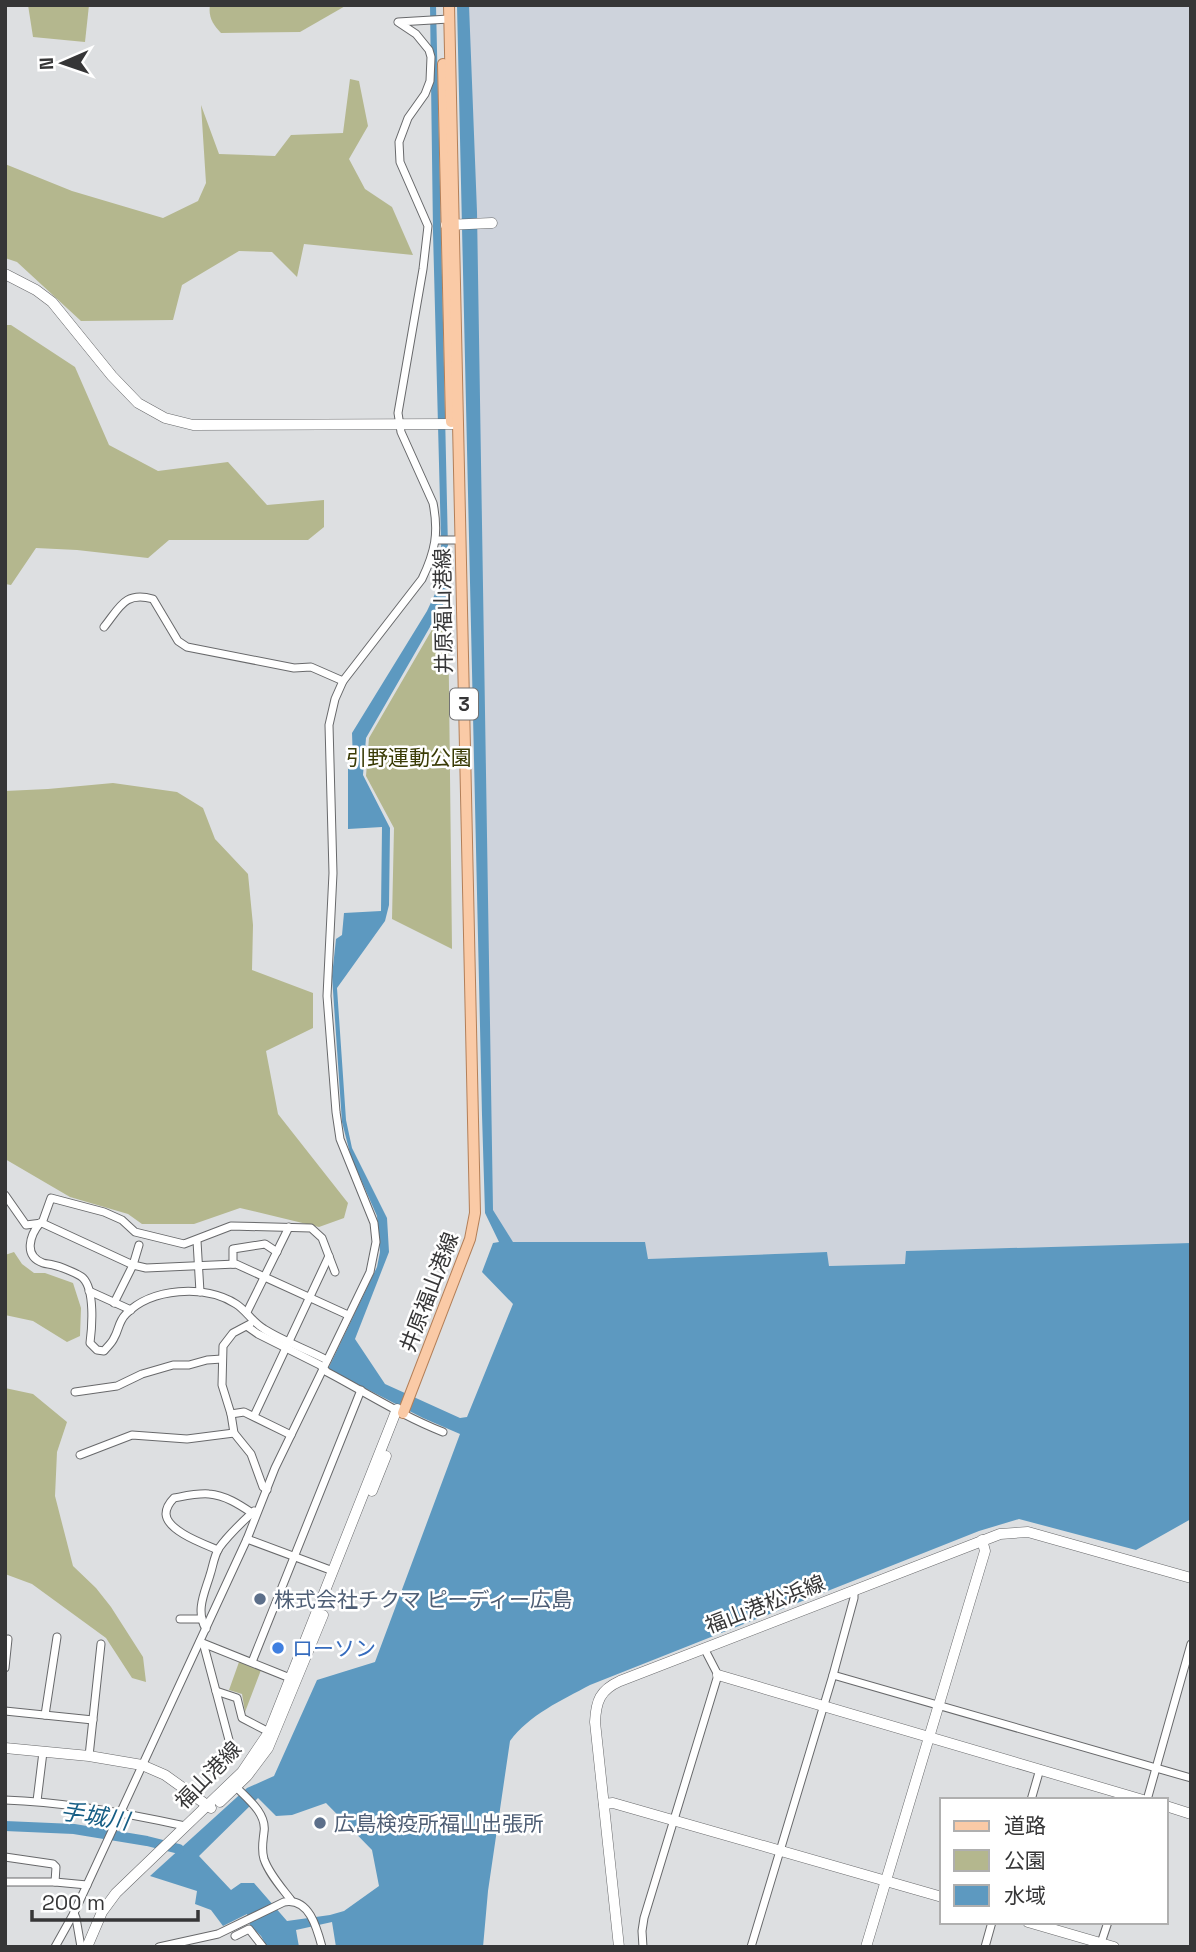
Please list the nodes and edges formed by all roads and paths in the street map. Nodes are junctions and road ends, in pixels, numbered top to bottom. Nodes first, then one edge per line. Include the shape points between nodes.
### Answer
1 (442, 5) edge
2 (449, 5) edge
3 (440, 19) junction
4 (486, 223) dead end
5 (450, 225) junction
6 (428, 226) junction
7 (5, 274) edge
8 (454, 424) junction
9 (399, 425) junction
10 (438, 540) junction
11 (455, 540) junction
12 (104, 627) dead end
13 (343, 681) junction
14 (5, 1195) edge
15 (41, 1223) junction
16 (289, 1227) junction
17 (197, 1241) junction
18 (139, 1245) dead end
19 (277, 1252) junction
20 (329, 1256) junction
21 (233, 1264) junction
22 (133, 1265) junction
23 (199, 1266) junction
24 (335, 1272) dead end
25 (265, 1277) junction
26 (89, 1291) junction
27 (200, 1292) junction
28 (310, 1298) junction
29 (114, 1303) junction
30 (131, 1310) junction
31 (247, 1312) junction
32 (348, 1315) junction
33 (251, 1324) junction
34 (286, 1345) junction
35 (222, 1359) junction
36 (327, 1360) junction
37 (323, 1368) junction
38 (361, 1390) junction
39 (75, 1392) dead end
40 (400, 1410) junction
41 (231, 1414) junction
42 (254, 1416) junction
43 (443, 1432) dead end
44 (234, 1433) junction
45 (292, 1435) junction
46 (80, 1455) dead end
47 (267, 1490) junction
48 (256, 1511) junction
49 (247, 1539) junction
50 (982, 1540) junction
51 (218, 1550) junction
52 (293, 1556) junction
53 (333, 1571) junction
54 (1191, 1578) edge
55 (854, 1590) junction
56 (180, 1619) dead end
57 (202, 1619) junction
58 (206, 1629) junction
59 (57, 1637) dead end
60 (8, 1639) dead end
61 (200, 1642) junction
62 (101, 1644) dead end
63 (1191, 1644) edge
64 (704, 1648) junction
65 (251, 1662) junction
66 (5, 1668) edge
67 (718, 1675) junction
68 (833, 1675) junction
69 (290, 1678) junction
70 (216, 1691) junction
71 (939, 1705) junction
72 (823, 1707) junction
73 (5, 1711) edge
74 (45, 1715) junction
75 (93, 1720) junction
76 (269, 1732) junction
77 (929, 1737) junction
78 (229, 1740) dead end
79 (5, 1748) edge
80 (43, 1752) junction
81 (89, 1756) junction
82 (142, 1765) junction
83 (1156, 1768) junction
84 (1040, 1769) junction
85 (1191, 1778) edge
86 (238, 1789) junction
87 (1032, 1798) edge
88 (1138, 1798) edge
89 (1146, 1798) edge
90 (5, 1800) edge
91 (37, 1801) junction
92 (604, 1804) junction
93 (210, 1807) junction
94 (1168, 1808) edge
95 (120, 1814) junction
96 (1191, 1814) edge
97 (673, 1820) junction
98 (186, 1828) junction
99 (779, 1850) junction
100 (5, 1857) edge
101 (139, 1874) junction
102 (886, 1881) junction
103 (5, 1882) edge
104 (55, 1882) junction
105 (87, 1885) junction
106 (940, 1896) edge
107 (291, 1900) junction
108 (74, 1913) junction
109 (991, 1924) edge
110 (1033, 1924) edge
111 (1107, 1924) edge
112 (233, 1927) junction
113 (235, 1936) junction
114 (1100, 1945) edge
115 (55, 1947) edge
116 (80, 1947) edge
117 (87, 1947) edge
118 (93, 1947) edge
119 (159, 1947) edge
120 (236, 1947) edge
121 (263, 1947) edge
122 (322, 1947) edge
123 (619, 1947) edge
124 (643, 1947) edge
125 (751, 1947) edge
126 (866, 1947) edge
127 (985, 1947) edge
128 (1114, 1947) edge

1 - 3 main road, 井原福山港線 / 3
2 - 3 main road, 井原福山港線 / 3
3 - 5 main road, 井原福山港線 / 3
3 - 6 street via 398,22 429,50 430,81 399,142 400,163
4 - 5 street
5 - 6 street
5 - 8 main road, 井原福山港線 / 3
6 - 9 street
7 - 9 street via 52,302 112,376 138,402 165,418 193,425
8 - 9 street
8 - 11 main road, 井原福山港線 / 3
9 - 10 street via 433,503
10 - 11 street
10 - 13 street via 422,579
11 - 40 main road, 井原福山港線 / 3 via 475,1213 470,1239
12 - 13 street via 128,598 139,595 153,599 178,641 187,647 294,668 311,667
13 - 32 street via 329,725 333,873 327,996 340,1139 374,1223 376,1242 370,1272
14 - 15 street via 26,1225
15 - 17 street via 51,1198 104,1212 135,1232 184,1244
15 - 22 street
15 - 26 street via 29,1244 32,1256 83,1278
16 - 17 street via 231,1226
16 - 19 street
16 - 20 street via 311,1228 322,1238
17 - 23 street
18 - 22 street
19 - 21 street via 265,1244 233,1250
19 - 25 street
20 - 24 street
20 - 28 street
21 - 23 street
21 - 25 street
22 - 23 street
22 - 29 street
23 - 27 street
25 - 28 street
25 - 31 street
26 - 29 street
26 - 30 street via 90,1343 97,1350 104,1351
27 - 30 street via 181,1290 144,1299
27 - 31 street via 229,1300
28 - 32 street
28 - 34 street
29 - 30 street
31 - 33 street
32 - 36 street
33 - 34 street via 258,1334
33 - 35 street via 223,1346
34 - 36 street
34 - 37 street
34 - 42 street
35 - 39 street via 173,1365 117,1387
35 - 41 street via 222,1385
36 - 37 street
37 - 38 street
37 - 45 street
38 - 40 street
38 - 52 street
40 - 43 street
40 - 53 street, 福山港線
40 - 86 street, 福山港線 via 275,1733
41 - 42 street
41 - 44 street
42 - 45 street
44 - 46 street via 187,1439 132,1435
44 - 47 street via 251,1454
45 - 47 street
47 - 48 street
48 - 49 street
48 - 51 street
48 - 51 street via 208,1493 174,1498 166,1514 170,1524
49 - 52 street
49 - 58 street
50 - 54 street, 福山港松浜線 via 1028,1532
50 - 55 street, 福山港松浜線
50 - 71 street via 985,1550
51 - 57 street via 202,1594
52 - 53 street
52 - 65 street
53 - 69 street, 福山港線
55 - 64 street, 福山港松浜線
55 - 68 street
56 - 57 street
57 - 58 street
58 - 61 street
59 - 74 street
60 - 66 street
61 - 65 street
61 - 70 street
61 - 82 street
62 - 75 street
63 - 83 street
64 - 67 street
64 - 92 street, 福山港松浜線 via 620,1681 600,1696 595,1722
65 - 69 street
67 - 72 street
67 - 97 street
68 - 71 street
68 - 72 street
69 - 76 street, 福山港線
70 - 76 street via 237,1698 242,1718
70 - 78 street
71 - 77 street
71 - 83 street
72 - 77 street
72 - 99 street
73 - 74 street
74 - 75 street
75 - 81 street
76 - 93 street, 福山港線 via 242,1772
77 - 84 street
77 - 102 street
79 - 80 street
80 - 81 street
80 - 91 street
81 - 82 street
82 - 93 street via 165,1775
82 - 95 street
83 - 85 street
83 - 89 street
84 - 87 street
84 - 88 street
86 - 93 street, 福山港線
86 - 107 street via 263,1820 263,1858
90 - 91 street
91 - 95 street
92 - 97 street
92 - 123 street, 福山港松浜線
93 - 98 street, 福山港線
94 - 96 street
95 - 98 street
95 - 105 street
97 - 99 street
97 - 124 street via 644,1918
98 - 101 street, 福山港線
99 - 102 street
99 - 125 street
100 - 104 street via 53,1864
101 - 117 street, 福山港線 via 116,1892
101 - 118 street, 福山港線 via 107,1913
102 - 106 street
102 - 126 street
103 - 104 street
104 - 105 street
105 - 108 street
107 - 112 street
107 - 122 street via 308,1912
108 - 115 street
108 - 116 street
109 - 127 street
110 - 114 street
111 - 114 street
112 - 113 street
112 - 119 street
113 - 120 street
113 - 121 street via 249,1929
114 - 128 street

